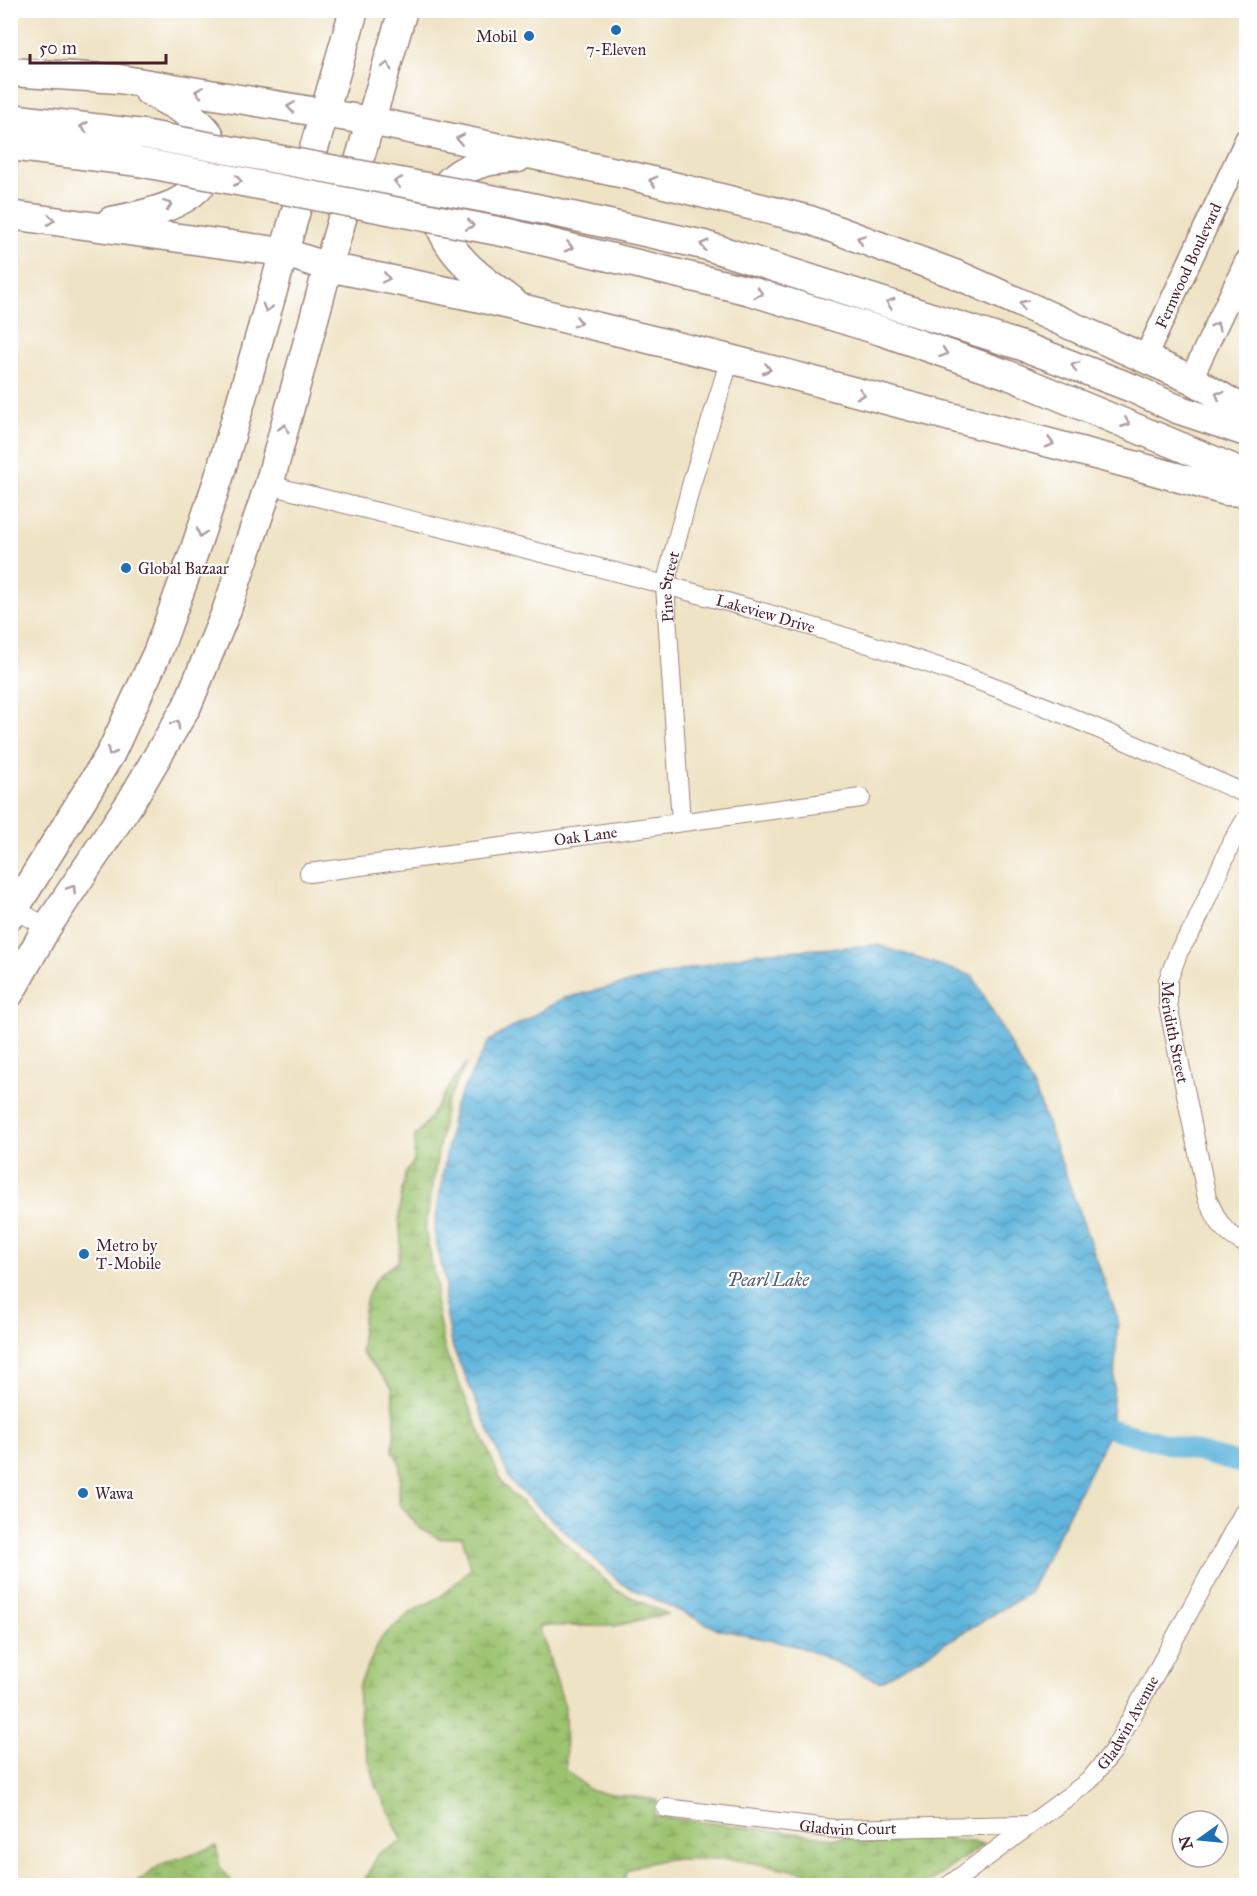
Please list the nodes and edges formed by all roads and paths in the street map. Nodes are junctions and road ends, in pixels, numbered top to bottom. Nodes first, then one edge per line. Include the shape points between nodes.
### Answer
1 (354, 10) edge
2 (402, 10) edge
3 (10, 72) edge
4 (123, 80) junction
5 (324, 113) junction
6 (10, 118) edge
7 (371, 121) junction
8 (10, 146) edge
9 (1244, 153) edge
10 (538, 155) junction
11 (10, 215) edge
12 (92, 225) junction
13 (283, 252) junction
14 (1246, 262) edge
15 (328, 267) junction
16 (521, 308) junction
17 (1145, 358) junction
18 (730, 359) junction
19 (1191, 379) junction
20 (1246, 411) edge
21 (1246, 432) edge
22 (1246, 474) edge
23 (268, 485) junction
24 (1246, 492) edge
25 (664, 585) junction
26 (1246, 794) edge
27 (861, 798) dead end
28 (1246, 819) edge
29 (681, 822) junction
30 (309, 873) dead end
31 (12, 912) edge
32 (47, 927) junction
33 (10, 993) edge
34 (1246, 1244) edge
35 (1246, 1508) edge
36 (666, 1808) dead end
37 (1030, 1825) junction
38 (948, 1886) edge

1 - 5 main road
7 -> 2 main road
3 - 4 main road
5 -> 4 main road
12 -> 4 main road via 139,216 177,202 198,189 212,164 210,135 189,114
5 - 7 main road
5 - 13 main road
21 -> 6 main road, bridge via 1177,409 1132,387 1022,346 715,248 517,204 142,134
10 -> 7 main road
7 - 15 main road
8 -> 22 main road, bridge via 139,162 513,234 750,291 1006,374
9 - 17 street, Fernwood Boulevard
10 - 16 main road via 467,169 441,190 437,204 449,245 464,263
17 -> 10 main road via 960,276 810,220
11 -> 12 main road
12 - 13 main road
13 - 15 main road
13 -> 31 main road via 219,477 158,651 111,753
19 -> 14 street
15 -> 16 main road
23 -> 15 main road
16 -> 18 main road
17 - 19 main road
18 -> 24 main road via 1226,491
18 - 25 street, Pine Street
20 -> 19 main road
23 - 25 street, Lakeview Drive
32 -> 23 main road via 130,803 186,706 226,612
25 - 26 street, Lakeview Drive via 774,614 955,673 1030,700
25 - 29 street, Pine Street
27 - 29 street, Oak Lane
28 - 34 street, Meridith Street via 1168,980 1168,1005 1208,1198 1218,1222 1230,1236
29 - 30 street, Oak Lane
31 - 32 street
32 - 33 main road
35 - 37 street, Gladwin Avenue via 1113,1751 1089,1781
36 - 37 street, Gladwin Court via 836,1829
37 - 38 street, Gladwin Avenue

